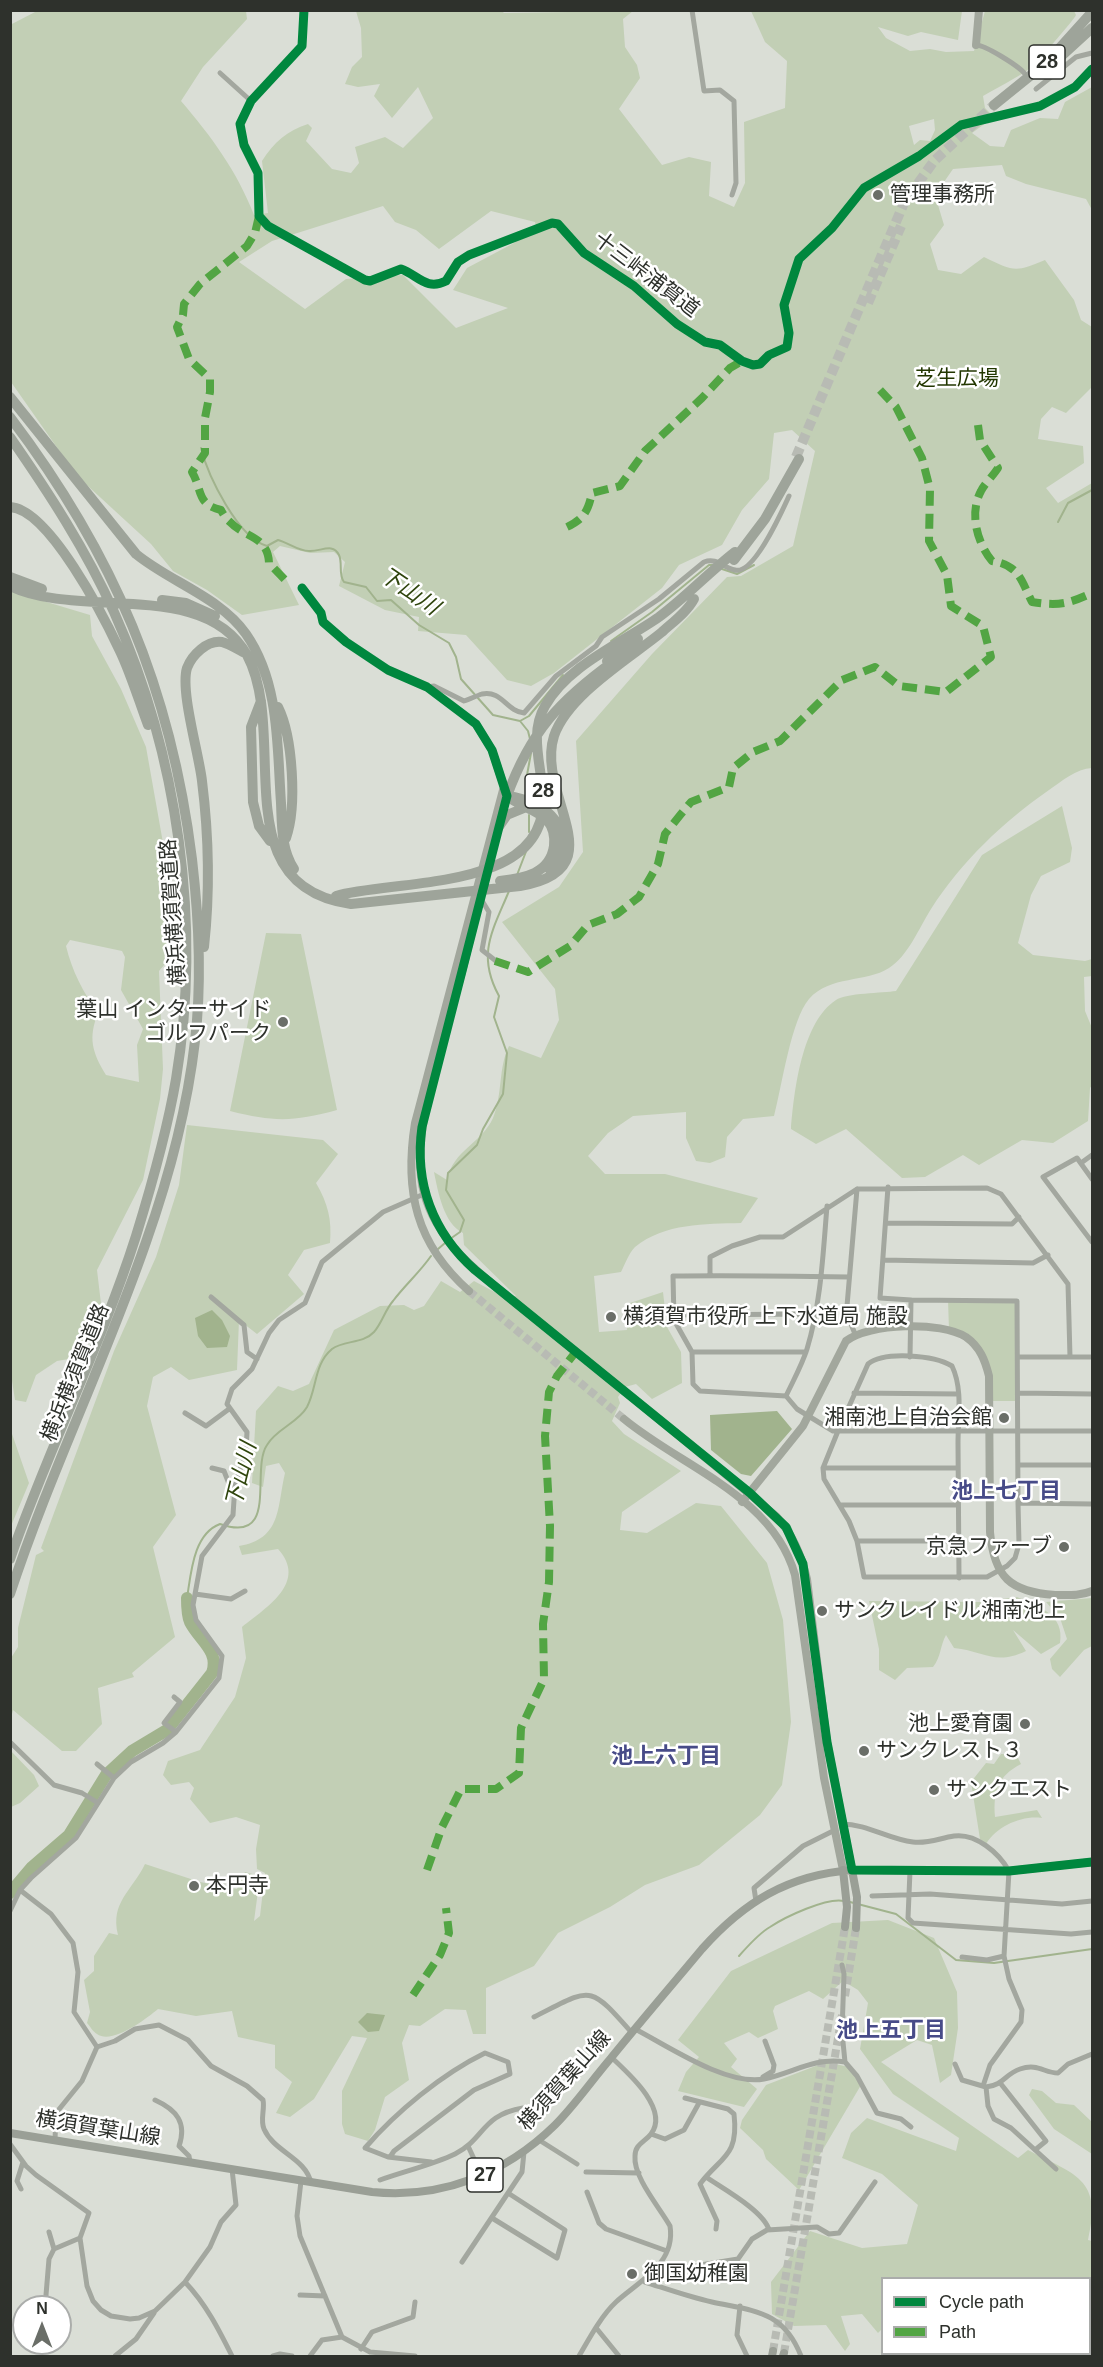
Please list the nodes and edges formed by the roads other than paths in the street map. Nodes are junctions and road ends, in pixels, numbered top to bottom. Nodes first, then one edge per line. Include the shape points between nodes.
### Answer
1 (304, 10) edge
2 (692, 10) edge
3 (978, 10) edge
4 (1092, 12) edge
5 (1092, 28) edge
6 (976, 45) joint
7 (1092, 53) edge
8 (1092, 69) edge
9 (220, 73) dead end
10 (1025, 74) dead end
11 (1036, 89) dead end
12 (251, 101) junction
13 (732, 195) dead end
14 (10, 397) edge
15 (10, 417) edge
16 (10, 437) edge
17 (797, 458) tunnel mouth
18 (789, 496) dead end
19 (10, 507) edge
20 (736, 554) junction
21 (10, 577) edge
22 (10, 586) edge
23 (302, 588) dead end
24 (75, 599) junction
25 (683, 605) junction
26 (250, 652) junction
27 (428, 687) junction
28 (268, 695) junction
29 (476, 724) joint
30 (505, 793) junction
31 (171, 800) junction
32 (525, 808) junction
33 (498, 828) junction
34 (280, 838) junction
35 (520, 882) junction
36 (430, 889) junction
37 (481, 899) junction
38 (495, 961) dead end
39 (198, 999) junction
40 (1092, 1155) edge
41 (1081, 1163) junction
42 (1092, 1179) edge
43 (888, 1187) junction
44 (857, 1189) junction
45 (424, 1194) junction
46 (413, 1197) junction
47 (827, 1206) junction
48 (1019, 1217) junction
49 (886, 1223) junction
50 (1092, 1242) edge
51 (1048, 1255) junction
52 (883, 1260) junction
53 (710, 1275) junction
54 (821, 1276) junction
55 (849, 1277) junction
56 (469, 1291) tunnel mouth
57 (212, 1297) dead end
58 (512, 1300) tunnel mouth
59 (911, 1300) junction
60 (816, 1314) junction
61 (674, 1315) junction
62 (910, 1327) junction
63 (855, 1334) junction
64 (692, 1352) junction
65 (806, 1352) junction
66 (1018, 1357) junction
67 (910, 1358) junction
68 (1070, 1358) junction
69 (1092, 1358) edge
70 (257, 1359) junction
71 (623, 1390) tunnel mouth
72 (854, 1393) junction
73 (1018, 1393) junction
74 (958, 1394) junction
75 (1092, 1394) edge
76 (786, 1396) junction
77 (229, 1409) junction
78 (185, 1413) dead end
79 (624, 1419) tunnel mouth
80 (838, 1431) junction
81 (958, 1431) junction
82 (990, 1431) junction
83 (1018, 1431) junction
84 (1092, 1431) edge
85 (1018, 1465) junction
86 (1092, 1465) edge
87 (212, 1468) dead end
88 (823, 1468) junction
89 (958, 1468) junction
90 (750, 1493) junction
91 (233, 1496) junction
92 (742, 1502) junction
93 (1018, 1503) junction
94 (1092, 1504) edge
95 (840, 1505) junction
96 (958, 1505) junction
97 (857, 1541) junction
98 (959, 1541) junction
99 (10, 1558) edge
100 (959, 1578) junction
101 (245, 1591) dead end
102 (1092, 1591) edge
103 (10, 1594) edge
104 (195, 1594) junction
105 (174, 1697) dead end
106 (174, 1731) junction
107 (10, 1742) edge
108 (97, 1764) dead end
109 (113, 1777) junction
110 (97, 1802) junction
111 (842, 1824) junction
112 (835, 1830) junction
113 (1092, 1862) edge
114 (848, 1870) junction
115 (910, 1871) junction
116 (1009, 1871) junction
117 (20, 1890) junction
118 (909, 1894) junction
119 (872, 1896) dead end
120 (1008, 1899) junction
121 (756, 1901) junction
122 (1092, 1901) edge
123 (10, 1911) edge
124 (845, 1927) tunnel mouth
125 (856, 1928) tunnel mouth
126 (1006, 1929) junction
127 (1092, 1932) edge
128 (1004, 1956) junction
129 (962, 1957) dead end
130 (842, 1965) dead end
131 (534, 2017) dead end
132 (633, 2031) junction
133 (765, 2041) dead end
134 (97, 2048) junction
135 (1092, 2054) edge
136 (611, 2057) junction
137 (845, 2062) junction
138 (955, 2064) dead end
139 (763, 2079) junction
140 (1001, 2084) junction
141 (984, 2087) junction
142 (685, 2098) dead end
143 (155, 2100) dead end
144 (699, 2103) junction
145 (523, 2109) dead end
146 (911, 2127) dead end
147 (10, 2133) edge
148 (651, 2134) junction
149 (55, 2140) junction
150 (538, 2140) junction
151 (13, 2146) edge
152 (468, 2146) junction
153 (1035, 2150) junction
154 (524, 2152) junction
155 (10, 2154) edge
156 (390, 2157) junction
157 (23, 2162) junction
158 (190, 2162) junction
159 (431, 2162) junction
160 (577, 2164) dead end
161 (232, 2169) junction
162 (1056, 2169) dead end
163 (586, 2172) dead end
164 (639, 2173) junction
165 (482, 2176) junction
166 (706, 2177) junction
167 (380, 2180) dead end
168 (301, 2181) junction
169 (875, 2182) dead end
170 (311, 2183) junction
171 (21, 2189) dead end
172 (587, 2192) dead end
173 (508, 2193) junction
174 (492, 2218) junction
175 (716, 2229) dead end
176 (769, 2230) junction
177 (49, 2232) dead end
178 (80, 2238) junction
179 (54, 2249) junction
180 (667, 2251) junction
181 (462, 2262) dead end
182 (646, 2281) junction
183 (185, 2282) junction
184 (46, 2295) edge
185 (300, 2295) dead end
186 (326, 2296) junction
187 (415, 2302) dead end
188 (741, 2306) junction
189 (155, 2311) junction
190 (597, 2329) junction
191 (342, 2337) junction
192 (361, 2349) junction
193 (115, 2356) edge
194 (232, 2356) edge
195 (273, 2356) edge
196 (292, 2356) edge
197 (310, 2356) edge
198 (365, 2356) edge
199 (415, 2356) edge
200 (579, 2356) edge
201 (619, 2356) edge
202 (747, 2356) edge
203 (801, 2356) edge

1 - 12 street, 十三峠浦賀道 via 302,46
2 - 13 street via 704,91 720,90 734,101 736,183
3 - 6 street
4 - 5 highway, 28 via 1046,63 995,107
6 - 10 street via 987,48
7 - 11 street via 1076,57
8 - 12 street, 十三峠浦賀道 via 1075,87 1040,106 962,125 864,188 832,228 799,259 784,305 789,333 785,348 753,365 677,324 634,286 585,254 558,224 469,255 458,262 441,284 423,283 401,269 365,280 274,231 261,219 258,173 240,128
9 - 12 street
14 - 26 highway via 136,554 224,611 247,635
15 - 39 highway, 横浜横須賀道路 via 55,480 103,560 154,681 176,759 187,820 198,927
16 - 31 highway, 横浜横須賀道路 via 66,520 114,611 148,702
17 - 20 highway, 28
18 - 27 street via 774,528 745,568 736,571 713,560 704,562 602,637 556,676 524,714 515,712 496,695 479,695 464,701 434,686
19 - 31 highway via 32,515 49,532 101,615 121,652
20 - 25 highway, 28
20 - 25 highway, 28 via 694,599
21 - 24 highway
22 - 24 highway via 45,597
23 - 27 street via 321,613 323,622 346,642 387,670
24 - 26 highway via 186,603 233,627
25 - 30 highway via 572,693 535,731
25 - 35 highway, 28 via 564,717 552,746 551,771 568,827 568,856 553,876 540,882
25 - 36 highway, 28 via 604,653 563,684 541,713 537,739 544,803 541,821 530,842 498,866
26 - 28 highway
26 - 39 highway via 222,642 210,644 199,650 187,669 188,703 207,824 208,887
27 - 29 street
28 - 34 highway
28 - 34 highway via 269,828
28 - 34 highway via 289,738 293,819
28 - 34 highway via 250,727 254,802 263,833
29 - 30 street via 499,765
30 - 32 highway
30 - 33 street
30 - 35 highway via 552,814 562,833 560,856 551,870 542,877
30 - 46 street via 415,1123
31 - 99 highway, 横浜横須賀道路 via 182,873 185,965 168,1124 135,1239
32 - 33 highway via 507,815
32 - 35 highway via 547,820 555,842 547,864
33 - 37 street
34 - 36 highway via 290,862 320,891 372,898
34 - 36 highway via 289,872 302,887 325,899 351,904
35 - 36 highway
37 - 38 street via 489,912 482,950
37 - 45 street via 422,1127 419,1154
39 - 103 highway, 横浜横須賀道路 via 187,1094 147,1240
40 - 41 street
41 - 42 street
41 - 50 street via 1077,1158 1043,1177
43 - 44 street
43 - 48 street via 987,1188 1001,1194
43 - 49 street
44 - 47 street
44 - 55 street
45 - 46 street
45 - 58 street via 444,1235 462,1258
46 - 56 street via 429,1245 445,1268
46 - 70 street via 371,1221 322,1262 305,1303 279,1320 264,1340
47 - 53 street via 783,1237 760,1237 710,1257
47 - 54 street
48 - 49 street via 1012,1224
48 - 51 street
49 - 52 street
51 - 52 street via 1033,1263
51 - 68 street via 1068,1284
52 - 59 street via 880,1298
53 - 54 street
53 - 61 street via 673,1276
54 - 55 street
54 - 60 street
55 - 63 street via 847,1314
57 - 70 street via 244,1325 247,1352
59 - 62 street
59 - 66 street via 1017,1300
60 - 61 street
60 - 65 street
61 - 64 street
62 - 63 street
62 - 67 street
62 - 82 street via 955,1331 977,1347 989,1376
63 - 90 street via 836,1358 791,1444
64 - 65 street
64 - 76 street via 693,1384 700,1390
65 - 76 street
66 - 68 street
66 - 73 street
67 - 72 street via 875,1358
67 - 74 street via 932,1358 952,1366
68 - 69 street
70 - 77 street via 232,1389 227,1398
71 - 90 street
72 - 74 street
72 - 80 street
73 - 75 street
73 - 83 street
74 - 81 street
76 - 80 street via 797,1409
77 - 78 street via 206,1426
77 - 91 street via 242,1424 248,1440
79 - 92 street via 647,1438 716,1480
80 - 81 street
80 - 88 street
81 - 82 street
81 - 89 street
82 - 83 street
82 - 102 street via 990,1532 997,1566 1017,1588 1035,1594 1074,1595
83 - 84 street
83 - 85 street
85 - 86 street
85 - 93 street
87 - 91 street via 224,1471
88 - 89 street
88 - 95 street via 824,1479
89 - 96 street
90 - 92 street
90 - 111 street via 786,1527 803,1564
91 - 104 street via 229,1522 202,1556
92 - 112 street via 775,1533 791,1562
93 - 94 street
93 - 100 street via 1015,1558 987,1577
95 - 96 street
95 - 97 street
96 - 98 street
97 - 98 street
97 - 100 street via 864,1577
98 - 100 street
101 - 104 street via 231,1599
104 - 106 street via 193,1612 219,1650 221,1671
105 - 106 street via 180,1702 164,1723
106 - 109 street
107 - 110 street via 54,1785
108 - 109 street
109 - 110 street
110 - 117 street via 76,1838
111 - 114 street
111 - 116 street via 912,1842 963,1836 988,1847
112 - 114 street
112 - 121 street via 803,1846 753,1888
113 - 116 street
114 - 115 street
114 - 121 main road, 横須賀葉山線 / 27 via 800,1880
114 - 124 main road
114 - 125 main road via 857,1897
115 - 116 street
115 - 118 street
116 - 120 street
117 - 123 street
117 - 134 street via 51,1914 73,1943 78,1972 74,2012
118 - 119 street
118 - 120 street
118 - 126 street via 908,1918 913,1923
120 - 122 street via 1062,1904
120 - 126 street
121 - 132 main road, 横須賀葉山線 / 27 via 726,1923
126 - 127 street
126 - 128 street
128 - 129 street via 987,1960
128 - 141 street via 1022,2010 1021,2022 990,2065
130 - 137 street
131 - 132 street via 575,1996 595,1995
132 - 136 main road, 横須賀葉山線 / 27
132 - 139 street via 719,2072
133 - 139 street via 774,2065
134 - 149 street via 82,2081 56,2113
134 - 170 street via 135,2029 154,2025 180,2035 195,2045 211,2066 247,2086 262,2100 263,2129 300,2164
135 - 140 street via 1058,2073 1036,2066 1022,2068
136 - 148 street via 642,2086 655,2121
136 - 150 main road, 横須賀葉山線 / 27 via 557,2123
137 - 139 street via 818,2061
137 - 146 street via 878,2113 901,2119
138 - 141 street via 962,2080
140 - 141 street
140 - 153 street via 1046,2141
141 - 153 street via 994,2119 1011,2128
142 - 144 street
143 - 158 street via 175,2112 183,2127 179,2146
144 - 148 street via 684,2130 665,2139
144 - 166 street via 728,2109 734,2114 735,2124 736,2137 722,2163
145 - 152 street via 497,2116
147 - 149 main road, 横須賀葉山線 / 27
148 - 164 street via 636,2148
149 - 158 main road, 横須賀葉山線 / 27
150 - 154 main road, 横須賀葉山線 / 27
150 - 160 street
151 - 155 street
151 - 157 street
152 - 159 street
152 - 165 street
153 - 162 street
154 - 165 main road, 横須賀葉山線 / 27
154 - 173 street via 522,2172
156 - 156 street via 474,2090 510,2074 508,2062 485,2054 463,2064 390,2120 365,2148
156 - 159 street
157 - 171 street via 17,2181
157 - 178 street via 56,2191 87,2209 90,2216
158 - 161 main road, 横須賀葉山線 / 27
159 - 167 street
161 - 168 main road, 横須賀葉山線 / 27
161 - 183 street via 236,2205 221,2222 210,2247
163 - 164 street
164 - 180 street via 670,2226 672,2235
165 - 170 main road, 横須賀葉山線 / 27 via 439,2190 404,2194
166 - 175 street via 700,2189 717,2221
166 - 176 street via 768,2223
168 - 170 main road, 横須賀葉山線 / 27
168 - 186 street via 298,2228
169 - 176 street via 839,2233 829,2234 817,2227
172 - 180 street via 598,2223 606,2229
173 - 174 street
173 - 174 street via 565,2230 557,2258
174 - 181 street
176 - 182 street via 758,2233 738,2259 663,2271
177 - 179 street
178 - 179 street
178 - 189 street via 87,2286 100,2310 130,2319
179 - 184 street via 49,2259
180 - 182 street
182 - 188 street via 712,2302
182 - 190 street via 615,2303
183 - 189 street
183 - 194 street via 211,2315
185 - 186 street
186 - 191 street
187 - 192 street via 413,2317 372,2332
188 - 202 street via 737,2335
188 - 203 street via 754,2309 790,2333
189 - 193 street via 136,2339
190 - 200 street
190 - 201 street
191 - 192 street
191 - 197 street via 322,2340
192 - 198 street
192 - 199 street
195 - 196 street

